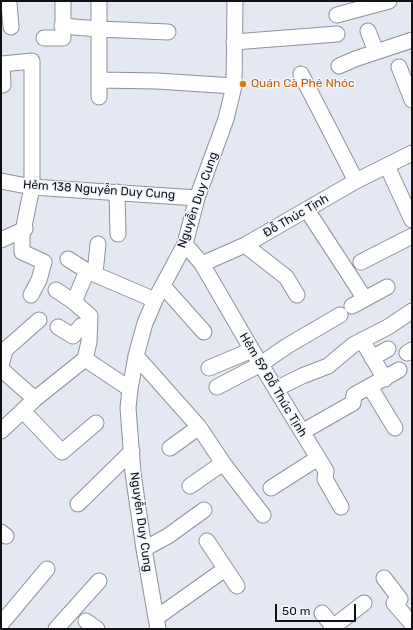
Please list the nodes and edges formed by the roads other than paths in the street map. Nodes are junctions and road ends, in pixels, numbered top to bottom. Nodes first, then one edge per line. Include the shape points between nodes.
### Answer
1 (63, 1) edge
2 (99, 1) edge
3 (235, 1) edge
4 (389, 1) edge
5 (6, 3) edge
6 (337, 15) dead end
7 (62, 26) junction
8 (11, 27) dead end
9 (99, 29) junction
10 (368, 31) dead end
11 (168, 32) dead end
12 (337, 34) dead end
13 (44, 38) dead end
14 (412, 40) edge
15 (234, 42) junction
16 (376, 52) junction
17 (339, 66) dead end
18 (399, 67) dead end
19 (301, 74) dead end
20 (2, 76) edge
21 (99, 80) junction
22 (234, 86) junction
23 (99, 97) dead end
24 (412, 100) edge
25 (412, 152) edge
26 (387, 166) junction
27 (1, 181) edge
28 (356, 181) junction
29 (32, 187) junction
30 (117, 192) junction
31 (197, 198) junction
32 (307, 210) junction
33 (412, 220) edge
34 (25, 229) junction
35 (118, 234) dead end
36 (412, 236) edge
37 (1, 240) edge
38 (98, 244) dead end
39 (185, 244) junction
40 (245, 245) junction
41 (68, 259) dead end
42 (361, 262) dead end
43 (202, 264) junction
44 (91, 272) junction
45 (163, 286) junction
46 (386, 287) dead end
47 (56, 290) dead end
48 (296, 294) dead end
49 (31, 295) dead end
50 (365, 299) junction
51 (155, 300) junction
52 (74, 302) junction
53 (412, 311) edge
54 (39, 320) dead end
55 (58, 327) dead end
56 (89, 331) junction
57 (204, 332) dead end
58 (362, 340) junction
59 (388, 349) dead end
60 (252, 350) junction
61 (136, 356) junction
62 (372, 358) junction
63 (85, 359) junction
64 (261, 364) junction
65 (1, 366) edge
66 (209, 368) dead end
67 (1, 369) edge
68 (399, 370) dead end
69 (385, 379) junction
70 (217, 387) dead end
71 (370, 387) junction
72 (130, 389) junction
73 (276, 389) junction
74 (35, 399) junction
75 (23, 411) junction
76 (96, 423) dead end
77 (199, 427) junction
78 (395, 428) dead end
79 (1, 431) edge
80 (302, 432) junction
81 (170, 448) dead end
82 (132, 451) junction
83 (318, 458) junction
84 (223, 463) junction
85 (190, 486) dead end
86 (272, 488) dead end
87 (78, 504) dead end
88 (341, 507) dead end
89 (204, 510) dead end
90 (263, 515) dead end
91 (207, 541) dead end
92 (144, 549) junction
93 (47, 569) dead end
94 (225, 569) junction
95 (384, 578) dead end
96 (99, 581) dead end
97 (237, 586) dead end
98 (364, 603) dead end
99 (322, 613) dead end
100 (157, 623) edge
101 (1, 624) edge
102 (412, 624) edge
103 (334, 628) edge
104 (56, 629) edge

1 - 7 street
2 - 9 street
3 - 15 street, Nguyễn Duy Cung
4 - 6 street
5 - 8 street
7 - 9 street
7 - 13 street via 63,38
9 - 11 street
9 - 21 street
10 - 16 street
12 - 15 street
14 - 16 street
15 - 22 street, Nguyễn Duy Cung
16 - 17 street
18 - 24 street
19 - 28 street
20 - 29 street via 2,64 32,61
21 - 22 street
21 - 23 street
22 - 31 street, Nguyễn Duy Cung via 226,119
25 - 26 street, Đỗ Thúc Tịnh
26 - 28 street, Đỗ Thúc Tịnh
26 - 33 street
27 - 29 street, Hẻm 138 Nguyễn Duy Cung
28 - 32 street, Đỗ Thúc Tịnh
29 - 30 street, Hẻm 138 Nguyễn Duy Cung
29 - 34 street
30 - 31 street, Hẻm 138 Nguyễn Duy Cung
30 - 35 street
31 - 39 street, Nguyễn Duy Cung
32 - 40 street, Đỗ Thúc Tịnh
32 - 50 street
34 - 37 street
34 - 49 street via 22,236 22,252 44,262
36 - 42 street
38 - 44 street
39 - 43 street
39 - 45 street, Nguyễn Duy Cung
40 - 43 street, Đỗ Thúc Tịnh
40 - 48 street via 286,277
41 - 44 street
43 - 60 street, Hẻm 59 Đỗ Thúc Tịnh
44 - 51 street
44 - 52 street
45 - 51 street, Nguyễn Duy Cung
45 - 57 street
46 - 50 street
47 - 52 street
50 - 64 street
51 - 61 street, Nguyễn Duy Cung via 145,323
52 - 56 street via 90,316
53 - 58 street
54 - 65 street via 5,350
55 - 56 street via 73,336 81,326
56 - 63 street
58 - 62 street
58 - 73 street via 328,366
59 - 62 street
60 - 64 street, Hẻm 59 Đỗ Thúc Tịnh
60 - 66 street
61 - 72 street, Nguyễn Duy Cung
61 - 77 street
62 - 69 street
63 - 72 street
63 - 74 street
64 - 70 street
64 - 73 street, Hẻm 59 Đỗ Thúc Tịnh
67 - 74 street
68 - 69 street
69 - 71 street
71 - 78 street
71 - 80 street via 354,395 353,403
72 - 82 street, Nguyễn Duy Cung via 128,408
73 - 80 street, Hẻm 59 Đỗ Thúc Tịnh
74 - 75 street
75 - 76 street via 62,452
75 - 79 street
77 - 81 street
77 - 84 street
80 - 83 street, Hẻm 59 Đỗ Thúc Tịnh
82 - 87 street
82 - 92 street, Nguyễn Duy Cung
83 - 86 street
83 - 88 street, Hẻm 59 Đỗ Thúc Tịnh via 326,471 325,479
84 - 85 street
84 - 90 street
89 - 92 street via 168,536
91 - 94 street
92 - 100 street, Nguyễn Duy Cung
93 - 101 street
94 - 97 street
94 - 100 street
95 - 102 street via 400,599 394,603
96 - 104 street
98 - 103 street
99 - 103 street

